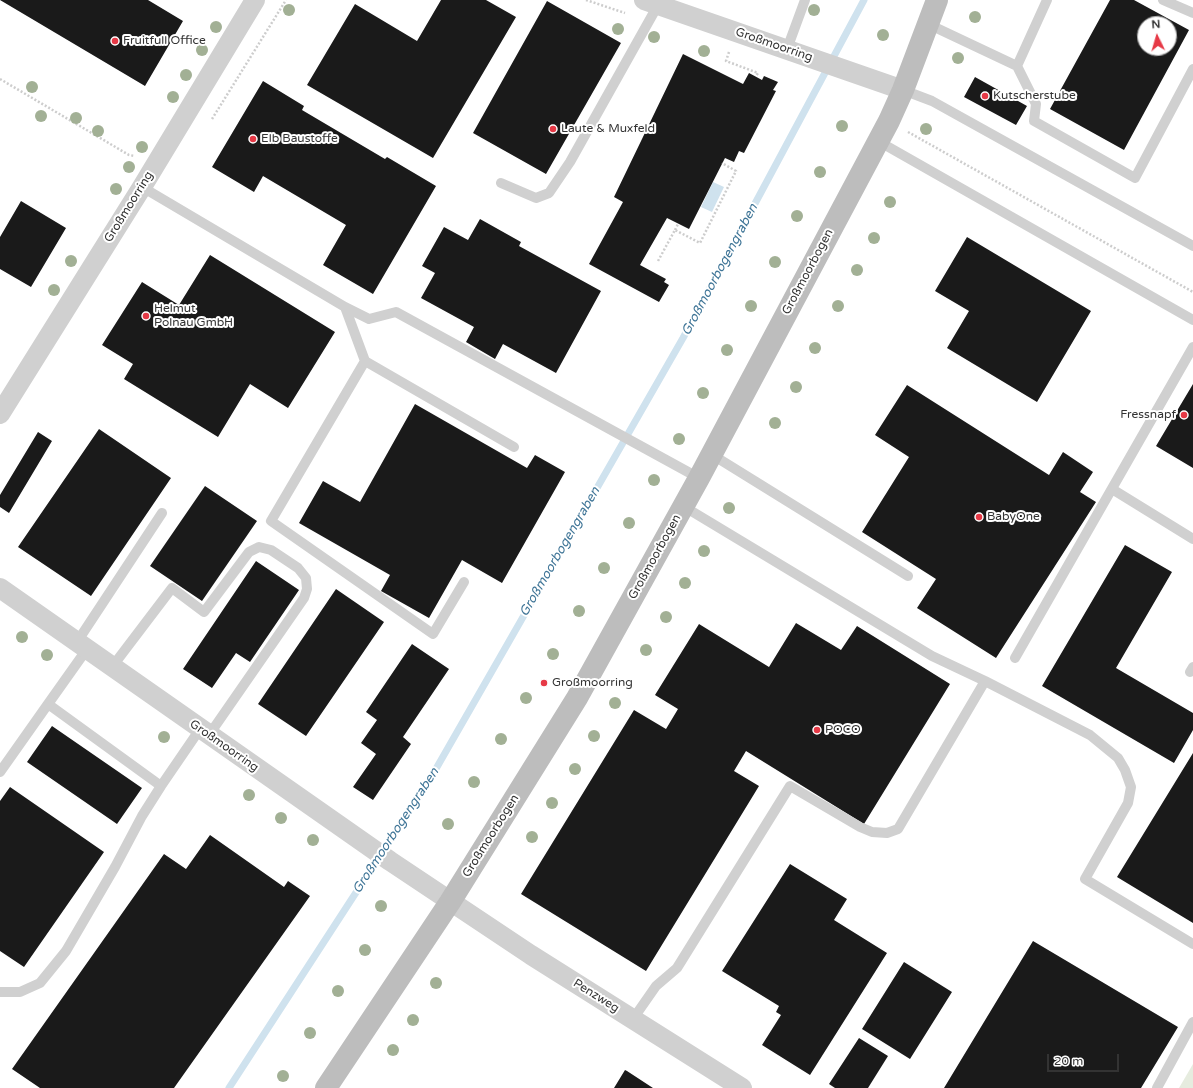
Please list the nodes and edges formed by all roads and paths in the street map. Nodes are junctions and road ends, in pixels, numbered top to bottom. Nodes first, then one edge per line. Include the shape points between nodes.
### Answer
1 (255, 0) edge
2 (805, 0) edge
3 (938, 0) edge
4 (1046, 0) edge
5 (1163, 0) edge
6 (651, 2) edge
7 (1193, 13) edge
8 (928, 24) junction
9 (787, 49) junction
10 (729, 51) dead end
11 (1017, 66) junction
12 (1193, 69) edge
13 (756, 76) dead end
14 (0, 79) edge
15 (903, 90) junction
16 (889, 121) junction
17 (878, 140) junction
18 (129, 154) dead end
19 (722, 163) dead end
20 (501, 183) dead end
21 (142, 187) junction
22 (678, 224) dead end
23 (675, 230) junction
24 (1193, 246) edge
25 (658, 261) dead end
26 (1193, 292) edge
27 (345, 307) junction
28 (1193, 320) edge
29 (1193, 347) edge
30 (365, 361) junction
31 (0, 414) edge
32 (514, 447) dead end
33 (711, 454) junction
34 (699, 478) junction
35 (1112, 488) junction
36 (683, 506) junction
37 (162, 513) dead end
38 (1193, 539) edge
39 (908, 576) dead end
40 (464, 582) dead end
41 (0, 588) edge
42 (82, 646) junction
43 (1015, 658) dead end
44 (112, 667) junction
45 (985, 681) junction
46 (48, 704) junction
47 (205, 732) junction
48 (0, 772) edge
49 (161, 786) junction
50 (450, 902) junction
51 (1193, 944) edge
52 (0, 992) edge
53 (632, 1019) junction
54 (1193, 1022) edge
55 (326, 1088) edge
56 (742, 1088) edge
57 (1157, 1088) edge

1 - 21 street, Großmoorring
2 - 9 lane
3 - 8 main road, Großmoorbogen
4 - 11 lane
5 - 7 lane
6 - 9 street, Großmoorring
6 - 20 lane via 570,162 549,192 536,198
8 - 11 lane
8 - 15 main road, Großmoorbogen
9 - 15 street, Großmoorring
10 - 13 path via 726,61 758,73
11 - 12 lane via 1036,104 1034,121 1135,178
14 - 18 path
15 - 16 main road, Großmoorbogen
15 - 24 lane via 932,101
16 - 17 main road, Großmoorbogen
16 - 26 path
17 - 28 lane
17 - 33 main road, Großmoorbogen
19 - 23 path via 736,171 700,243
21 - 27 lane
21 - 31 street, Großmoorring
22 - 23 path
23 - 25 path
27 - 30 lane
27 - 34 lane via 369,318 396,312
29 - 35 lane
30 - 32 lane
30 - 40 lane via 271,521 433,634
33 - 34 main road, Großmoorbogen
33 - 39 lane
34 - 36 main road, Großmoorbogen
35 - 38 lane
35 - 43 lane
36 - 45 lane via 932,656
36 - 50 main road, Großmoorbogen via 577,698
37 - 42 lane
41 - 42 street, Großmoorring
42 - 44 street, Großmoorring
42 - 46 lane
44 - 47 street, Großmoorring
44 - 47 lane via 172,588 204,612 249,552 259,547 271,550 298,568 306,578 307,589 304,598
45 - 51 lane via 1090,736 1118,758 1126,770 1131,787 1128,802 1085,879
45 - 53 lane via 898,829 887,833 860,828 790,786 677,968 656,986
46 - 48 lane
46 - 49 lane
47 - 49 lane
47 - 50 street, Großmoorring
49 - 52 lane via 66,950 40,983 20,992
50 - 53 street, Penzweg
50 - 55 main road, Großmoorbogen
53 - 56 street, Penzweg
54 - 57 lane

